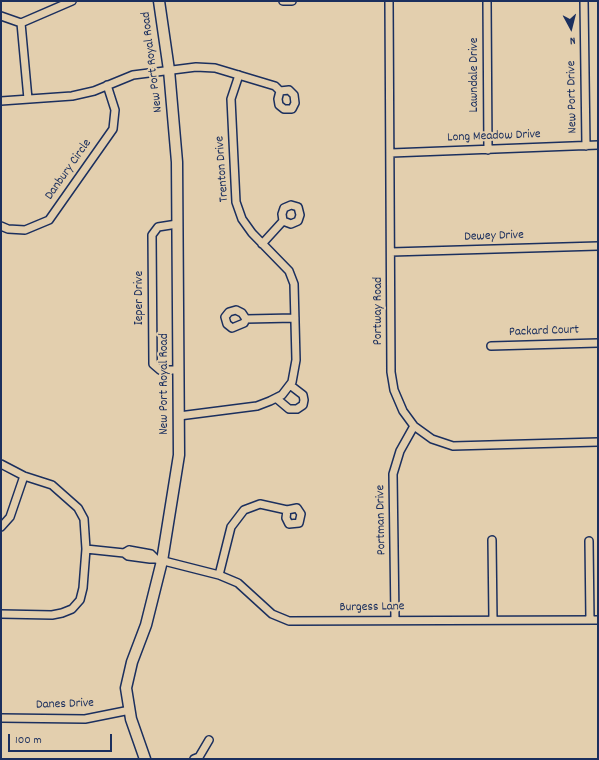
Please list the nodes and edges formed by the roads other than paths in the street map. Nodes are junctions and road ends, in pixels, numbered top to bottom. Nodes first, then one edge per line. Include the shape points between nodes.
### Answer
1 (72, 1) edge
2 (158, 1) edge
3 (283, 1) edge
4 (292, 1) edge
5 (390, 1) edge
6 (487, 1) edge
7 (584, 1) edge
8 (1, 16) edge
9 (21, 23) junction
10 (169, 70) junction
11 (239, 75) junction
12 (107, 85) junction
13 (280, 91) dead end
14 (28, 99) junction
15 (1, 101) edge
16 (598, 145) edge
17 (586, 146) junction
18 (488, 150) junction
19 (391, 153) junction
20 (283, 221) dead end
21 (177, 224) junction
22 (1, 226) edge
23 (262, 244) junction
24 (598, 246) edge
25 (391, 252) junction
26 (295, 318) junction
27 (246, 319) dead end
28 (598, 343) edge
29 (491, 346) dead end
30 (178, 370) junction
31 (290, 385) junction
32 (276, 398) junction
33 (179, 416) junction
34 (414, 426) junction
35 (598, 442) edge
36 (1, 464) edge
37 (24, 476) junction
38 (287, 510) dead end
39 (1, 528) edge
40 (492, 540) dead end
41 (589, 541) dead end
42 (86, 549) junction
43 (159, 560) junction
44 (218, 575) junction
45 (1, 614) edge
46 (395, 619) junction
47 (493, 620) junction
48 (594, 620) edge
49 (130, 710) junction
50 (1, 718) edge
51 (209, 740) dead end
52 (145, 759) edge
53 (194, 759) edge

1 - 9 street
2 - 10 street, New Port Royal Road
3 - 4 street
5 - 19 street, Portway Road
6 - 18 street, Lawndale Drive
7 - 17 street, New Port Drive
8 - 9 street
9 - 14 street
10 - 11 street via 215,68
10 - 12 street via 133,75
10 - 21 street, New Port Royal Road via 177,162
11 - 13 street via 275,86
11 - 23 street, Trenton Drive via 231,99 236,202 242,219
12 - 14 street via 72,96
12 - 22 street, Danbury Circle via 115,110 113,128 49,220 25,230
14 - 15 street
16 - 17 street, Long Meadow Drive
17 - 18 street, Long Meadow Drive
18 - 19 street, Long Meadow Drive
19 - 25 street, Portway Road
20 - 23 street
21 - 30 street, New Port Royal Road
21 - 30 street, Ieper Drive via 158,227 152,235 153,364 160,370
23 - 26 street, Trenton Drive via 289,271 294,284
24 - 25 street, Dewey Drive
25 - 34 street, Portway Road via 391,372 394,390 403,411
26 - 27 street
26 - 31 street, Trenton Drive via 296,360
28 - 29 street, Packard Court
30 - 33 street, New Port Royal Road
31 - 32 street
31 - 32 street via 303,395 303,405 297,409 289,408
32 - 33 street via 257,406
33 - 43 street, New Port Royal Road via 179,455 170,519
34 - 35 street, Portway Road via 432,439 453,446
34 - 46 street, Portman Drive via 400,451 393,474
36 - 37 street
37 - 39 street via 10,517
37 - 42 street via 52,485 78,508 84,519
38 - 44 street via 260,504 244,510 231,527
40 - 47 street
41 - 48 street
42 - 43 street, Burgess Lane
42 - 45 street via 83,588 80,600 72,608 52,615
43 - 44 street, Burgess Lane
43 - 49 street, New Port Royal Road via 146,625 132,662 126,688
44 - 46 street, Burgess Lane via 238,583 272,614 285,619
46 - 47 street, Burgess Lane
47 - 48 street, Burgess Lane
49 - 50 street, Danes Drive via 85,719
49 - 52 street, New Port Royal Road
51 - 53 street via 199,757

